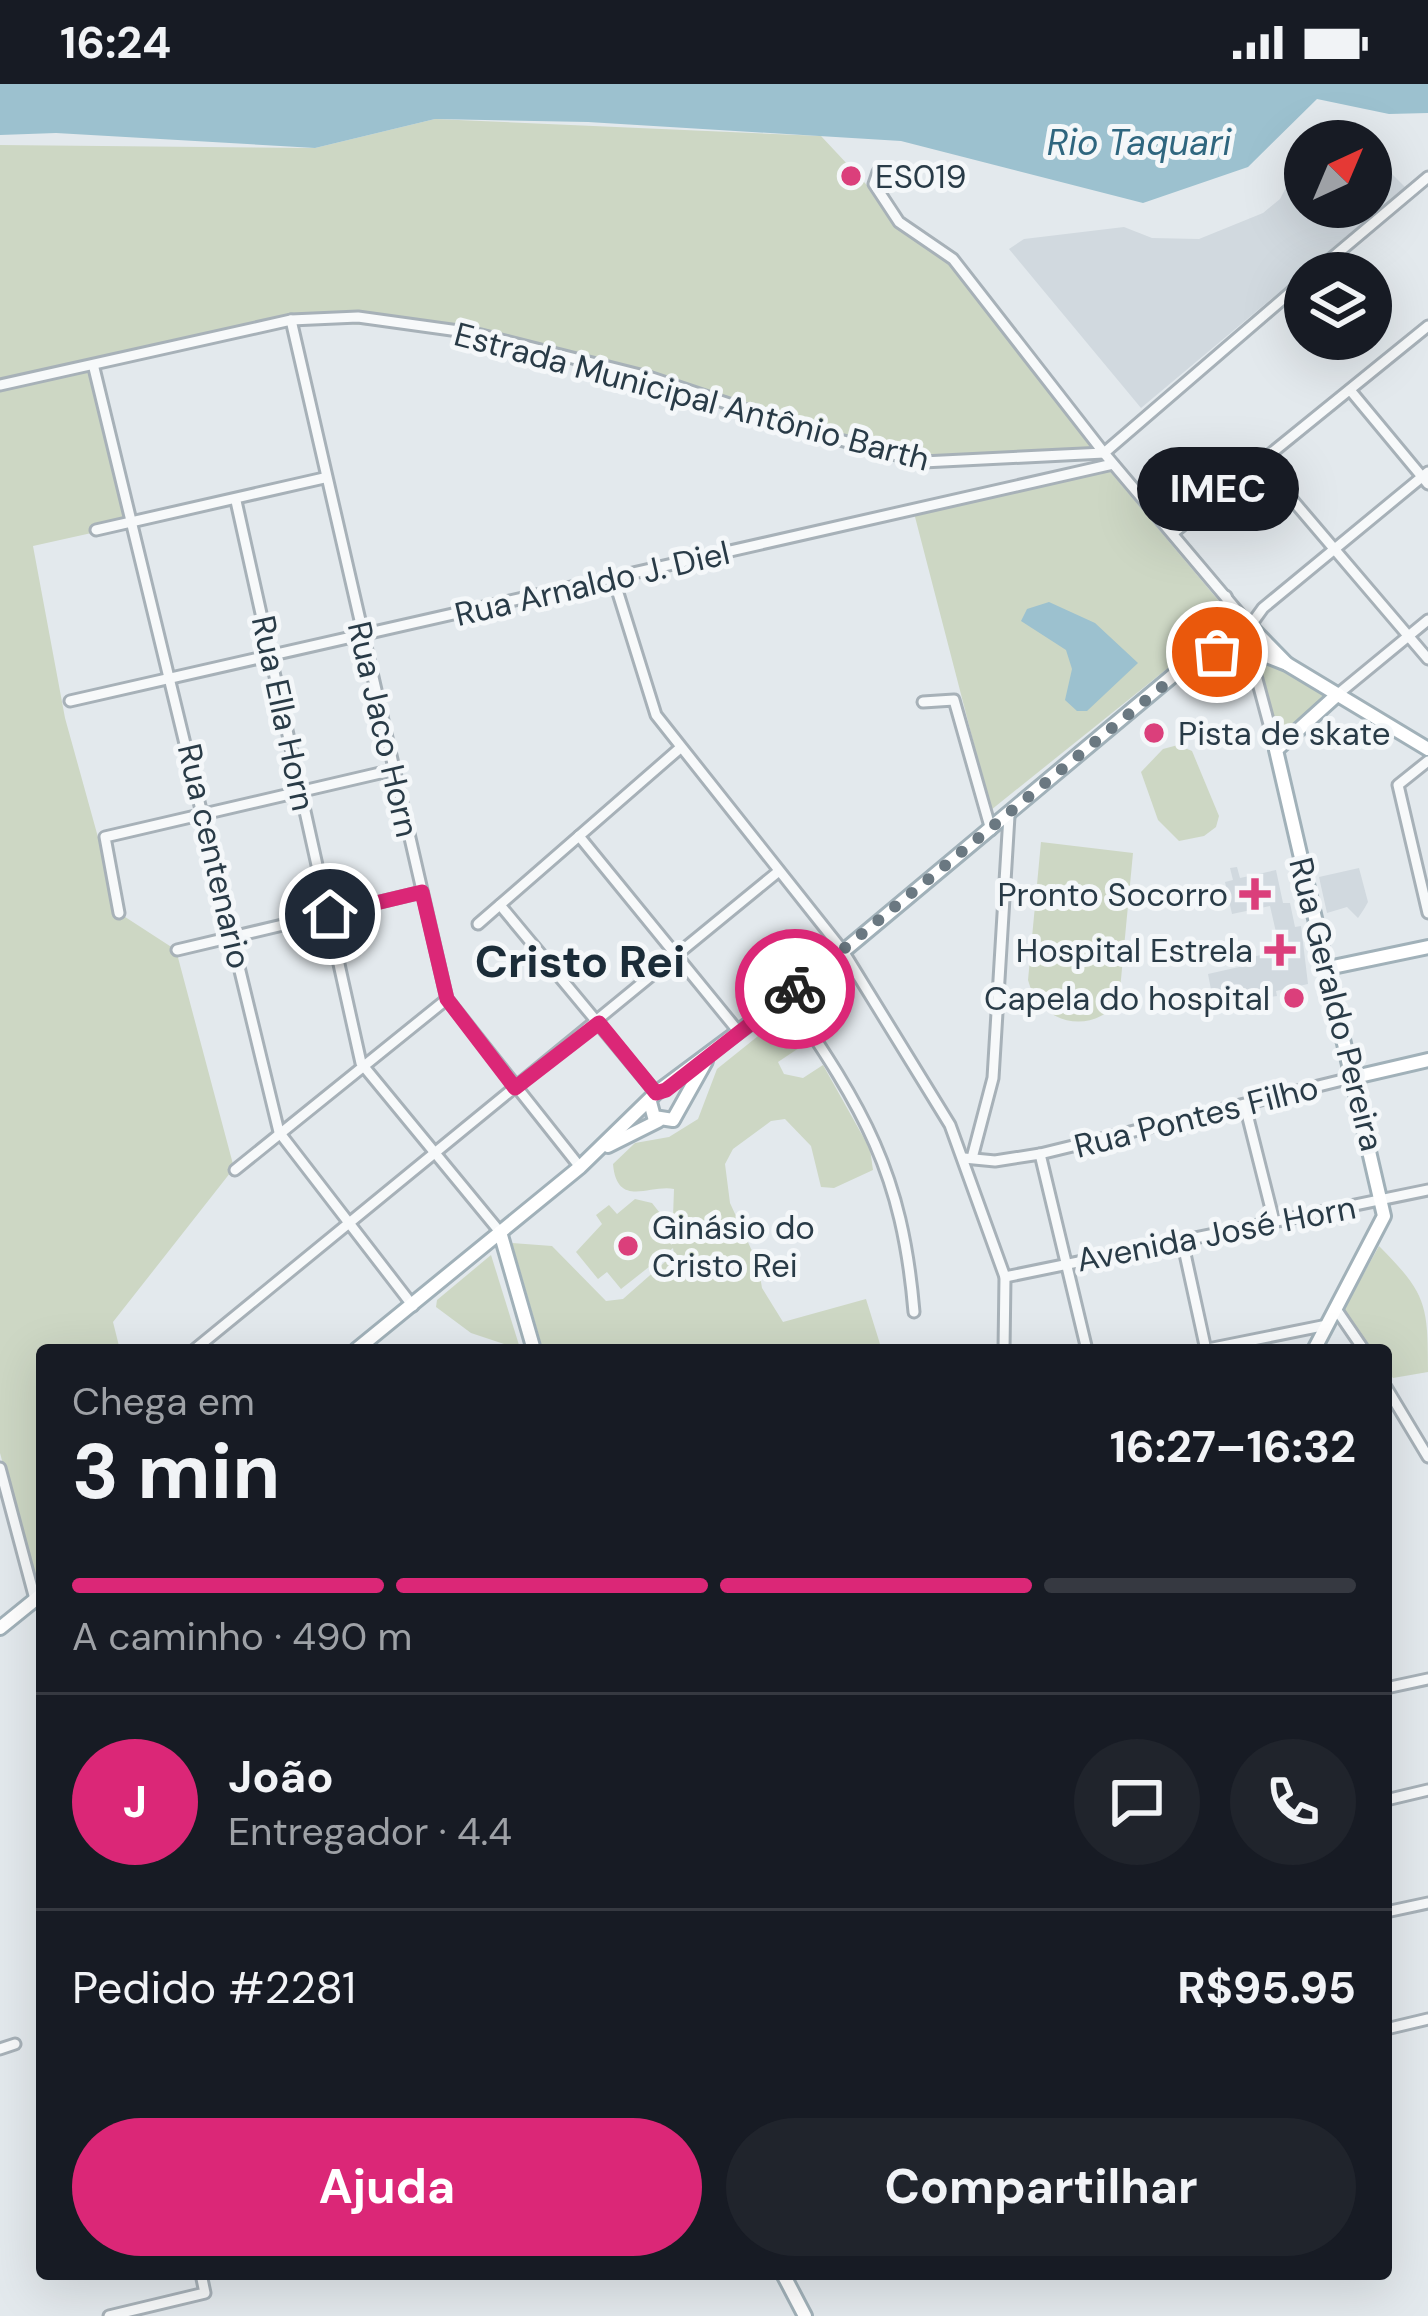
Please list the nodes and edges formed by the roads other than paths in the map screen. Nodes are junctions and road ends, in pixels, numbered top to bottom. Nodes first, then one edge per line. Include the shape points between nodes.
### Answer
1 (878, 172) dead end
2 (1428, 177) edge
3 (1339, 252) edge
4 (1284, 298) edge
5 (291, 320) junction
6 (1428, 326) edge
7 (94, 368) junction
8 (0, 385) edge
9 (1350, 390) junction
10 (1104, 453) junction
11 (1261, 463) junction
12 (1113, 464) junction
13 (324, 478) junction
14 (1426, 478) edge
15 (236, 500) junction
16 (132, 524) junction
17 (96, 530) dead end
18 (1173, 533) junction
19 (1335, 548) junction
20 (613, 577) junction
21 (1428, 620) edge
22 (1243, 625) junction
23 (362, 636) junction
24 (1409, 636) junction
25 (1248, 646) junction
26 (273, 658) junction
27 (1196, 658) junction
28 (1428, 659) edge
29 (1287, 664) junction
30 (172, 679) junction
31 (1338, 694) junction
32 (70, 701) dead end
33 (923, 702) dead end
34 (1357, 705) junction
35 (1321, 707) junction
36 (1428, 748) edge
37 (679, 749) junction
38 (1276, 750) junction
39 (1428, 761) edge
40 (393, 770) junction
41 (300, 789) junction
42 (204, 812) junction
43 (1009, 816) junction
44 (991, 830) junction
45 (579, 836) junction
46 (779, 871) junction
47 (422, 892) junction
48 (500, 905) junction
49 (1428, 913) edge
50 (119, 914) dead end
51 (330, 914) junction
52 (478, 924) dead end
53 (234, 935) junction
54 (1428, 947) edge
55 (177, 950) dead end
56 (844, 951) junction
57 (676, 956) junction
58 (1328, 968) junction
59 (786, 995) junction
60 (447, 999) junction
61 (599, 1023) junction
62 (738, 1031) junction
63 (710, 1055) junction
64 (1428, 1060) edge
65 (361, 1063) junction
66 (1355, 1077) junction
67 (515, 1088) junction
68 (657, 1095) junction
69 (1245, 1106) junction
70 (681, 1108) junction
71 (658, 1120) junction
72 (279, 1132) junction
73 (438, 1152) junction
74 (596, 1152) junction
75 (1040, 1154) junction
76 (968, 1158) junction
77 (580, 1166) junction
78 (235, 1169) dead end
79 (1428, 1190) edge
80 (1384, 1200) junction
81 (1274, 1221) junction
82 (348, 1227) junction
83 (500, 1232) junction
84 (1182, 1240) junction
85 (1063, 1264) junction
86 (1005, 1277) junction
87 (413, 1306) junction
88 (1336, 1310) junction
89 (914, 1312) dead end
90 (1328, 1325) junction
91 (202, 1344) edge
92 (364, 1344) edge
93 (532, 1344) edge
94 (1004, 1344) edge
95 (1085, 1344) edge
96 (1204, 1344) edge
97 (1235, 1344) edge
98 (1318, 1344) edge
99 (1360, 1344) edge
100 (1392, 1397) edge
101 (1428, 1457) edge
102 (0, 1468) edge
103 (36, 1587) edge
104 (36, 1599) edge
105 (0, 1628) edge
106 (1428, 1679) edge
107 (1392, 1687) edge
108 (1428, 1790) edge
109 (1392, 1799) edge
110 (1428, 1903) edge
111 (1392, 1911) edge
112 (1428, 2019) edge
113 (1392, 2028) edge
114 (15, 2044) dead end
115 (0, 2049) edge
116 (202, 2280) edge
117 (786, 2280) edge
118 (109, 2316) edge
119 (805, 2316) edge

1 - 10 street via 874,184 887,211 953,259
2 - 3 street
4 - 10 street
5 - 7 street, Estrada Municipal Antônio Barth
5 - 10 street, Estrada Municipal Antônio Barth via 358,317 472,333 652,378 923,462
5 - 13 street, Rua Jaco Horn
6 - 9 street
7 - 8 street, Estrada Municipal Antônio Barth
7 - 16 street, Rua centenario
9 - 11 street
9 - 14 street
10 - 12 street
11 - 18 street
11 - 19 street
12 - 18 street
12 - 20 street, Rua Arnaldo J. Diel
13 - 15 street
13 - 23 street, Rua Jaco Horn
14 - 19 street
15 - 16 street
15 - 26 street, Rua Ella Horn
16 - 17 street
16 - 30 street, Rua centenario
18 - 22 street
19 - 22 street
19 - 24 street
20 - 23 street, Rua Arnaldo J. Diel
20 - 37 street via 647,698
21 - 24 street
22 - 25 main road via 1233,640
22 - 27 main road
22 - 29 main road
23 - 26 street, Rua Arnaldo J. Diel
23 - 40 street, Rua Jaco Horn
24 - 28 street
24 - 31 street
25 - 27 main road
25 - 29 main road
25 - 38 street, Rua Geraldo Pereira
26 - 30 street, Rua Arnaldo J. Diel
26 - 41 street, Rua Ella Horn
27 - 43 main road
29 - 31 main road
30 - 32 street, Rua Arnaldo J. Diel
30 - 42 street, Rua centenario
31 - 34 main road
31 - 35 main road
33 - 44 street via 954,700
34 - 35 main road
34 - 36 main road
35 - 38 main road
37 - 45 street
37 - 46 street
38 - 58 main road, Rua Geraldo Pereira
39 - 49 street via 1398,784
40 - 41 street
40 - 47 street, Rua Jaco Horn
41 - 42 street
41 - 51 street, Rua Ella Horn
42 - 50 street via 105,837
42 - 53 street, Rua centenario
43 - 44 main road
43 - 76 street via 993,1078
44 - 56 main road
45 - 48 street
45 - 57 street
46 - 56 street
46 - 57 street
47 - 51 street
47 - 60 street, Rua Jaco Horn
48 - 52 street
48 - 61 street
51 - 53 street
51 - 65 street, Rua Ella Horn
53 - 55 street
53 - 72 street, Rua centenario
54 - 58 main road
56 - 59 main road
56 - 76 street
57 - 61 street
57 - 62 street
58 - 66 main road, Rua Geraldo Pereira
59 - 62 main road
59 - 89 street via 875,1138 904,1221
60 - 65 street
60 - 67 street, Rua Jaco Horn
61 - 67 street
61 - 68 street
62 - 63 main road
63 - 68 main road
63 - 70 main road
64 - 66 main road, Rua Pontes Filho
65 - 72 street
65 - 73 street, Rua Ella Horn
66 - 69 street, Rua Pontes Filho
66 - 80 main road, Rua Geraldo Pereira
67 - 73 street
67 - 77 street, Rua Jaco Horn
68 - 70 main road via 680,1098
68 - 71 main road
68 - 74 main road
69 - 75 street, Rua Pontes Filho
69 - 81 street
70 - 71 main road via 673,1120
71 - 74 main road
72 - 78 street
72 - 82 street, Rua centenario
73 - 82 street
73 - 83 street, Rua Ella Horn
74 - 77 main road
75 - 76 street, Rua Pontes Filho
75 - 85 street
76 - 86 street
77 - 83 main road
79 - 80 street, Avenida José Horn
80 - 81 street, Avenida José Horn
80 - 88 main road via 1380,1226
81 - 84 street, Avenida José Horn
82 - 87 street, Rua centenario
82 - 91 street
83 - 87 main road
83 - 93 main road
84 - 85 street, Avenida José Horn
84 - 96 street
85 - 86 street, Avenida José Horn
85 - 95 street
86 - 94 street
87 - 92 main road
88 - 90 main road
88 - 99 street
90 - 97 street
90 - 98 main road
100 - 101 street
102 - 103 street
104 - 105 main road
106 - 107 street
108 - 109 street
110 - 111 street
112 - 113 street
114 - 115 street
116 - 118 street via 205,2293
117 - 119 main road

